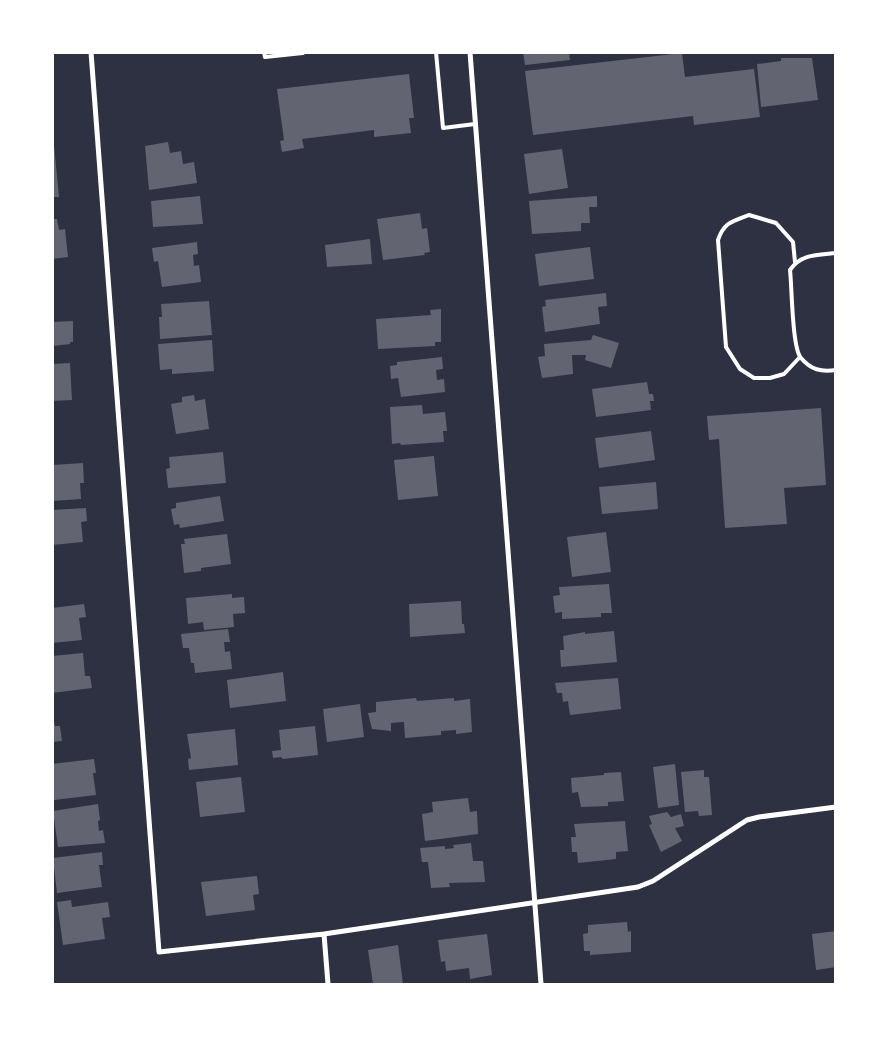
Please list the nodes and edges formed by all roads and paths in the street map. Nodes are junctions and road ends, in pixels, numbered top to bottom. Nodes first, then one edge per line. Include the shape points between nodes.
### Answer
1 (91, 52) edge
2 (264, 52) edge
3 (309, 52) edge
4 (436, 52) edge
5 (470, 52) edge
6 (303, 53) edge
7 (475, 124) junction
8 (836, 253) edge
9 (796, 262) junction
10 (800, 357) junction
11 (836, 370) edge
12 (836, 807) edge
13 (534, 902) junction
14 (324, 934) junction
15 (328, 984) edge
16 (541, 984) edge

1 - 14 street via 159,952
2 - 6 lane via 265,57
3 - 6 lane
4 - 7 lane via 443,128
5 - 7 street
7 - 13 street
8 - 9 lane via 808,256
9 - 10 lane via 790,270 796,345
9 - 10 lane via 793,242 776,223 749,215 722,229 718,240 726,348 740,369 754,378 770,378 784,374
10 - 11 lane via 821,372
12 - 13 street via 747,820 653,881 638,887
13 - 14 street
13 - 16 street
14 - 15 street

